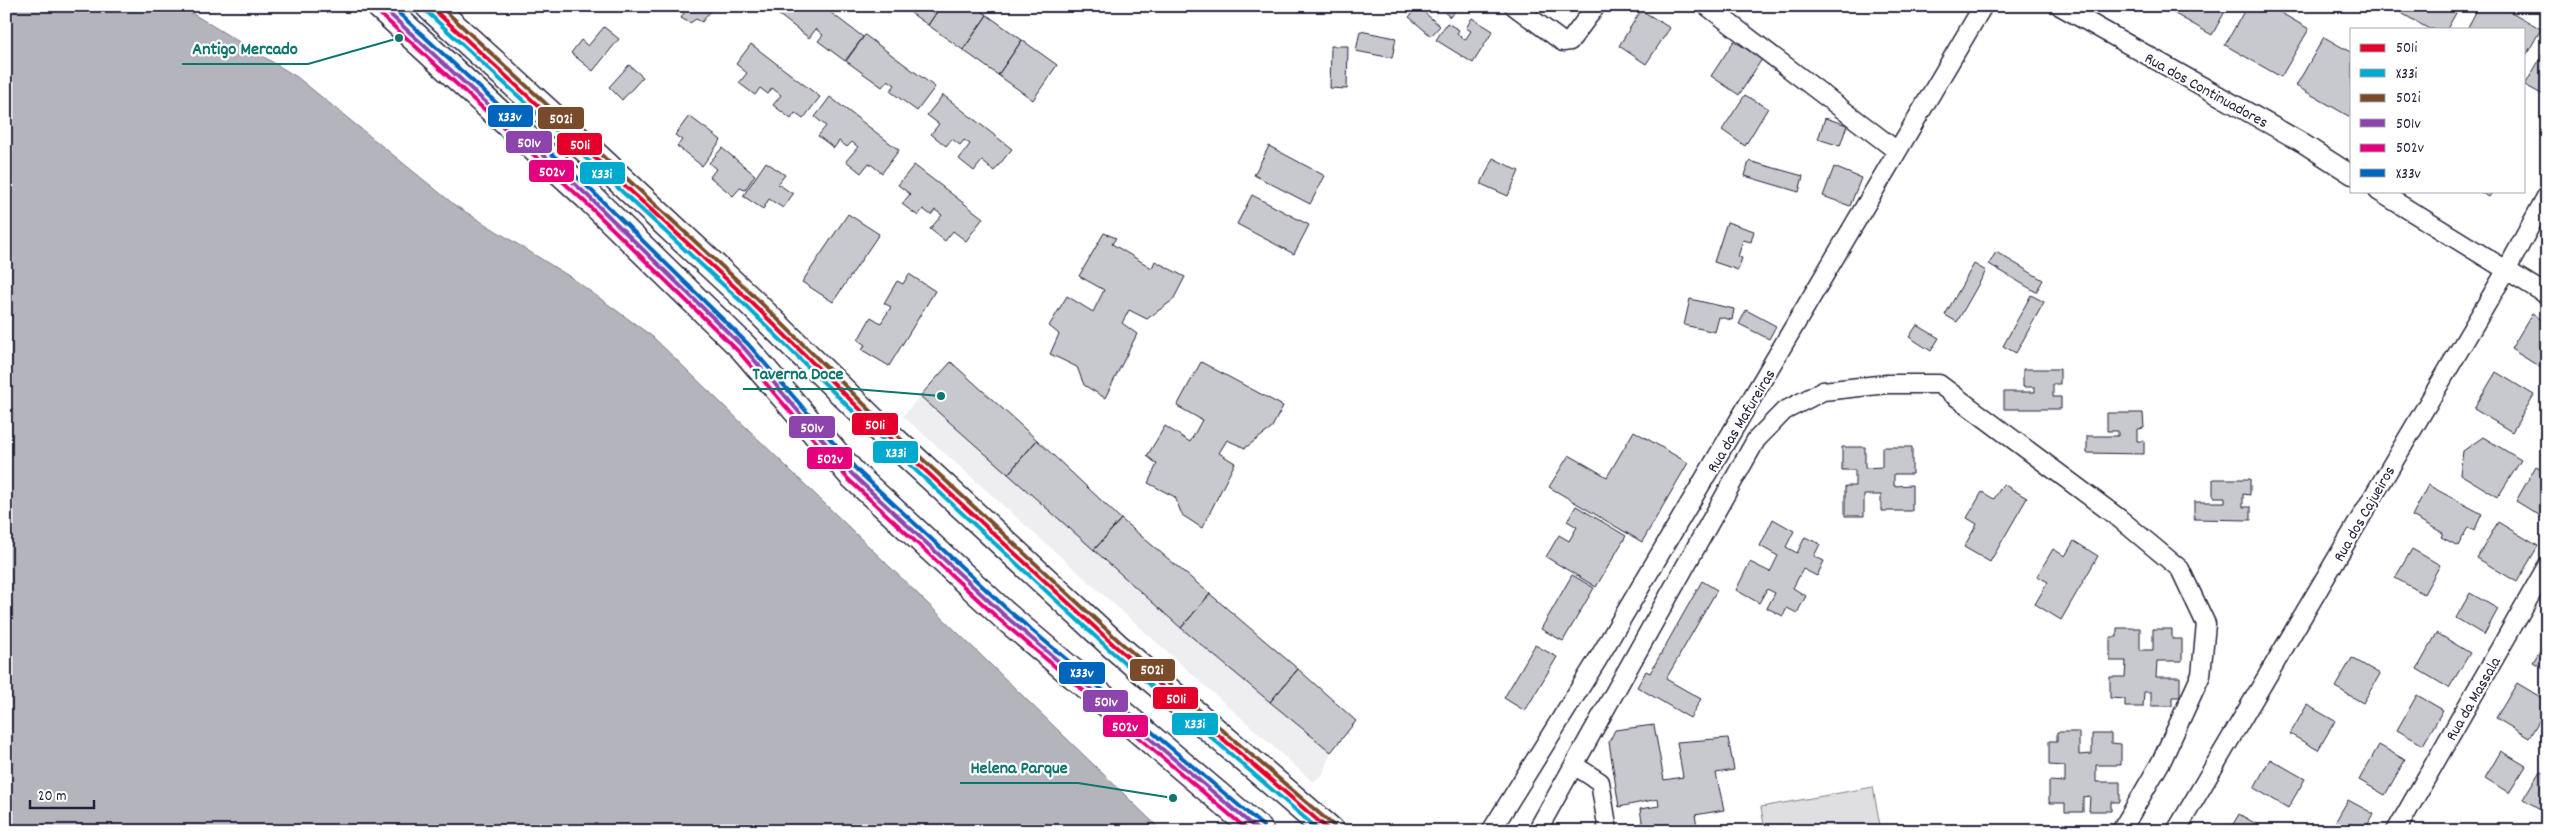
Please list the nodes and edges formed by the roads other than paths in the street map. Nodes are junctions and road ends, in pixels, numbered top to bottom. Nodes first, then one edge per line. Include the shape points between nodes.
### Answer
1 (381, 6) edge
2 (430, 6) edge
3 (1514, 6) edge
4 (1596, 6) edge
5 (1707, 6) edge
6 (1983, 6) edge
7 (2060, 6) edge
8 (1897, 151) junction
9 (2350, 173) edge
10 (2380, 192) edge
11 (2547, 194) edge
12 (2506, 271) junction
13 (2547, 295) edge
14 (2547, 566) edge
15 (1574, 766) junction
16 (1259, 831) edge
17 (1330, 831) edge
18 (1491, 831) edge
19 (1537, 831) edge
20 (1608, 831) edge
21 (2121, 831) edge
22 (2176, 831) edge
23 (2396, 831) edge

1 - 16 main road via 588,196 744,348 852,474 1004,614
2 - 17 main road via 749,300 874,423 1115,646
3 - 4 street via 1564,42 1570,41
5 - 8 street
6 - 8 street, Rua das Mafureiras
7 - 9 street, Rua dos Continuadores
8 - 18 street, Rua das Mafureiras via 1598,659
10 - 12 street
11 - 12 street, Rua dos Cajueiros
12 - 13 street
12 - 22 street, Rua dos Cajueiros
14 - 23 street, Rua da Massala
15 - 19 street
15 - 20 street via 1600,782
15 - 21 street via 1756,440 1770,425 1784,411 1823,391 1887,384 1939,384 2120,519 2180,570 2206,624 2201,674 2162,760

